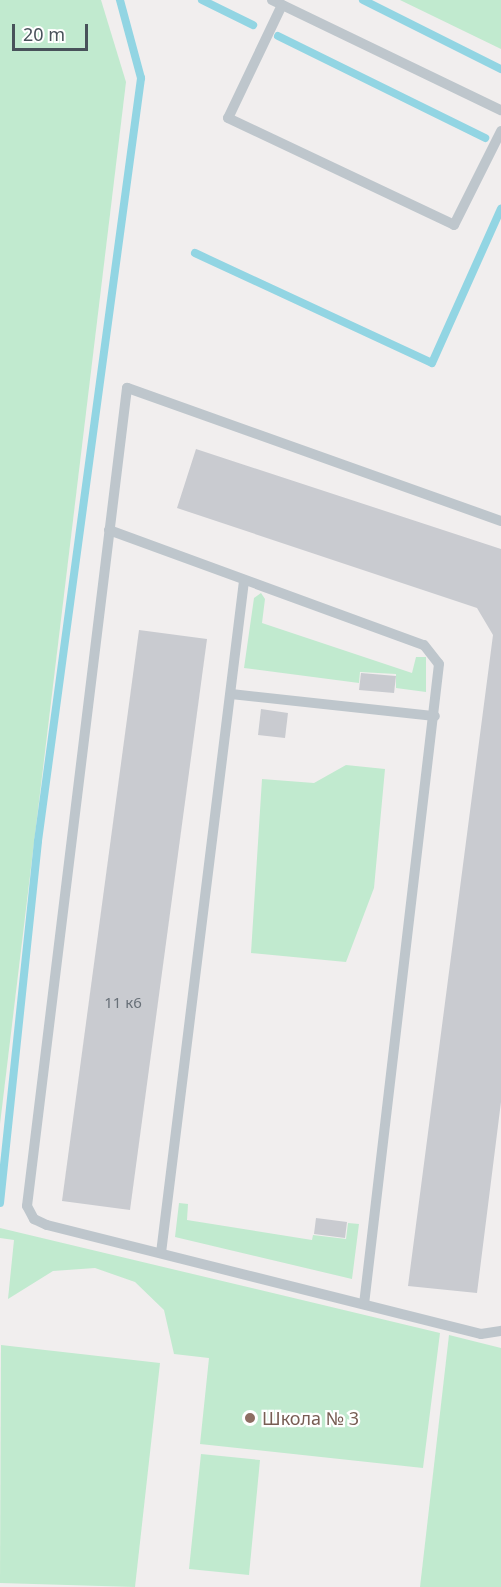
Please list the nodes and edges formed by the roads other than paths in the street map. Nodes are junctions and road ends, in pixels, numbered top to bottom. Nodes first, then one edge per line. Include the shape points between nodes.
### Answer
1 (277, 3) edge
2 (501, 110) edge
3 (501, 131) edge
4 (501, 521) edge
5 (109, 530) junction
6 (244, 580) junction
7 (231, 694) junction
8 (435, 716) junction
9 (161, 1253) junction
10 (364, 1304) junction
11 (501, 1331) edge

1 - 2 lane
1 - 3 lane via 228,118 454,225
4 - 5 lane via 127,388
5 - 6 lane
5 - 9 lane via 27,1206 34,1219 47,1225
6 - 7 lane
6 - 8 lane via 433,651 440,676
7 - 8 lane
7 - 9 lane
8 - 10 lane
9 - 10 lane
10 - 11 lane via 481,1334

